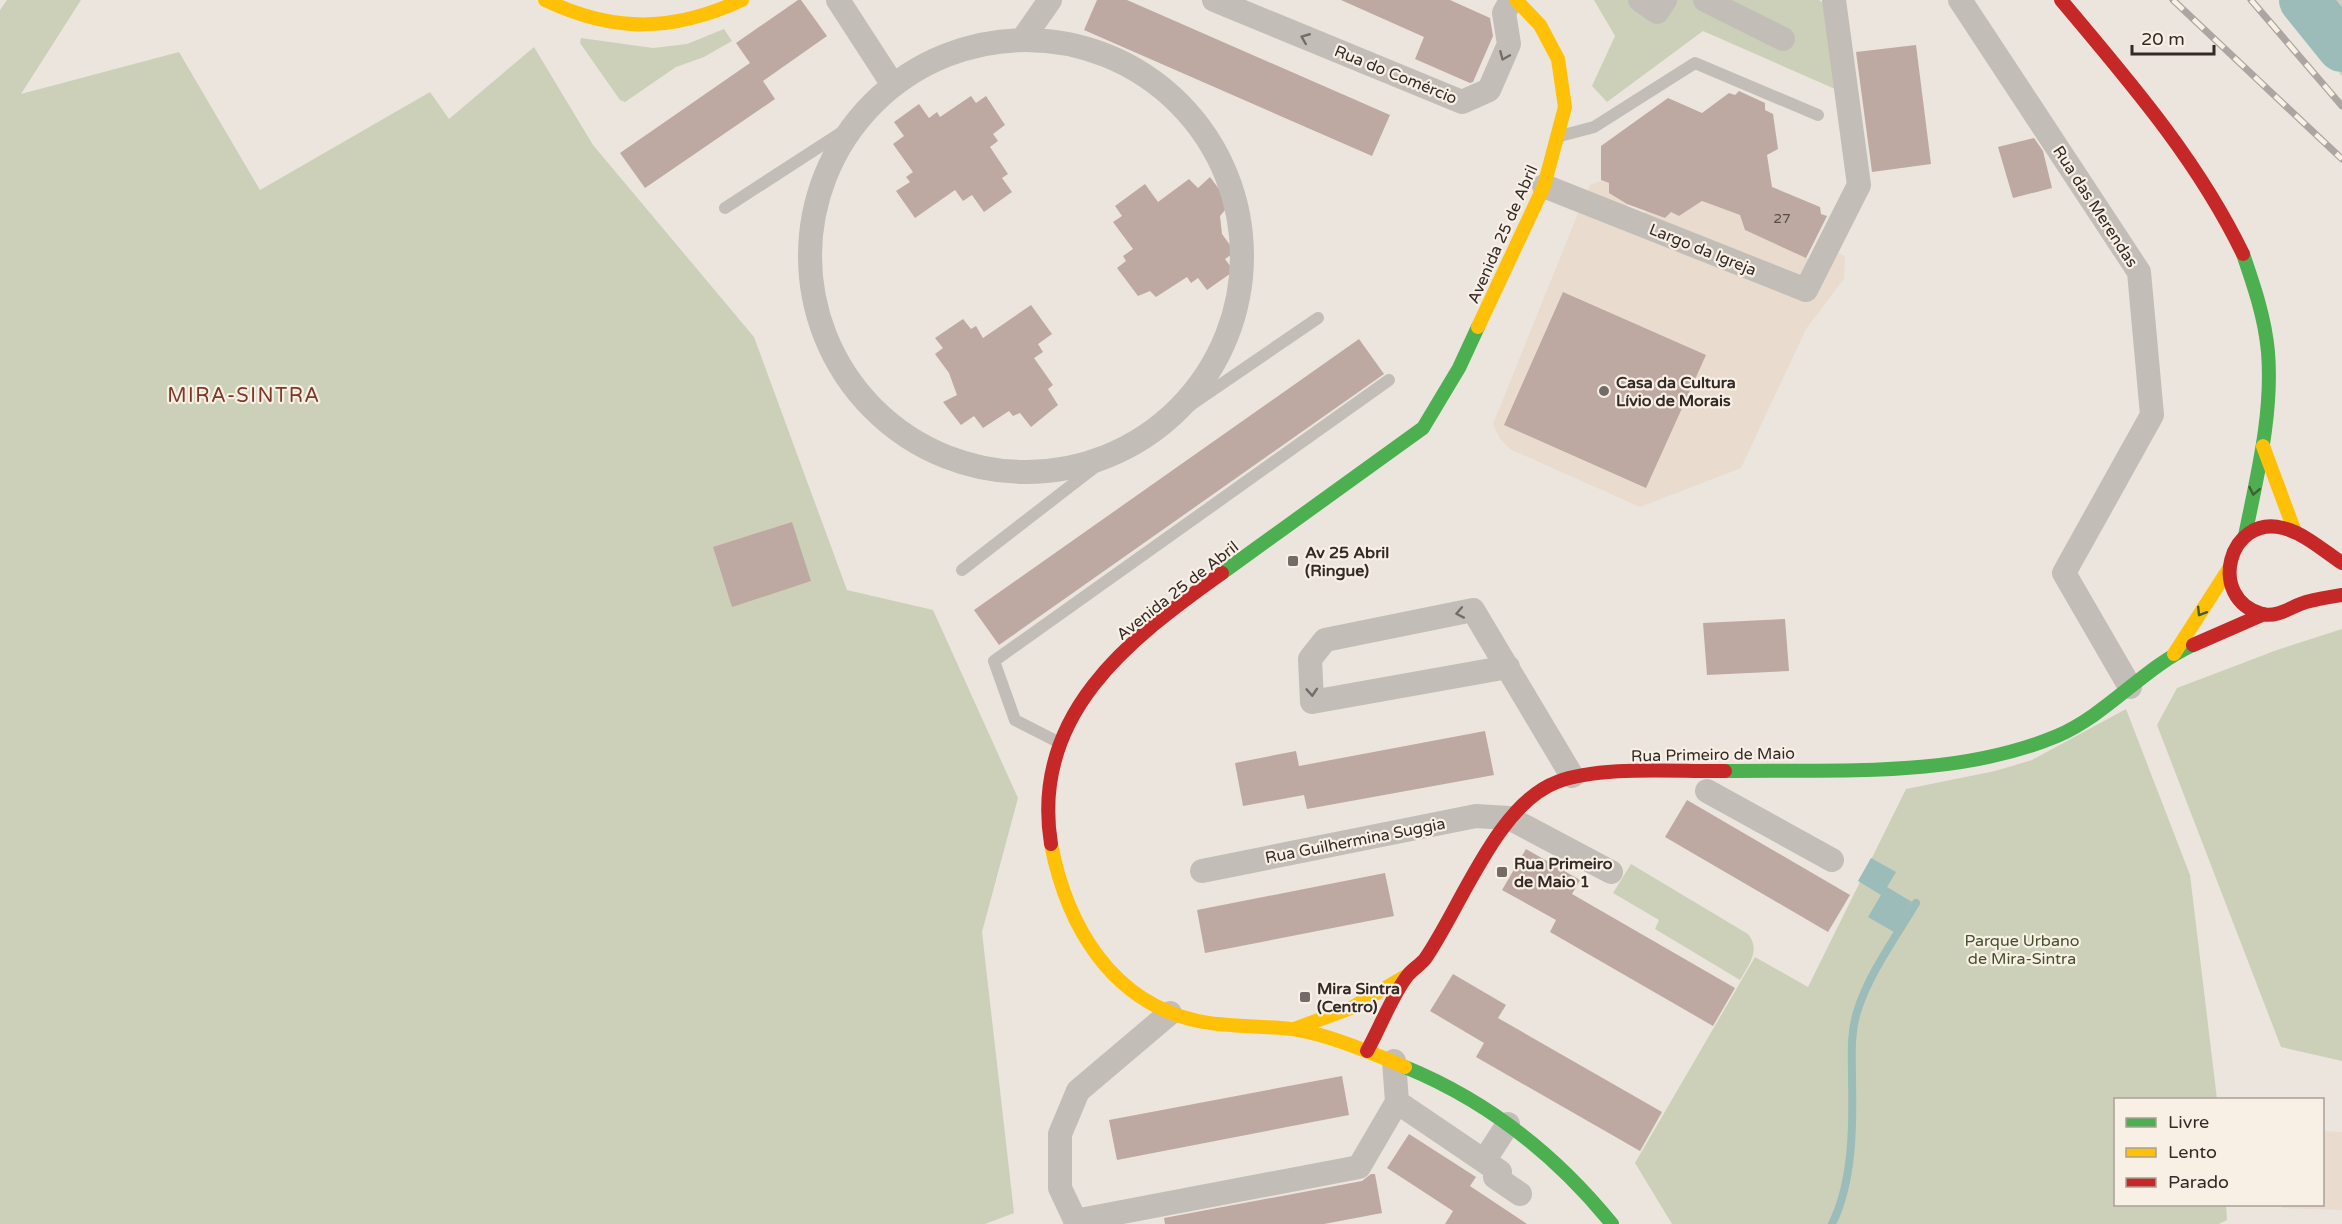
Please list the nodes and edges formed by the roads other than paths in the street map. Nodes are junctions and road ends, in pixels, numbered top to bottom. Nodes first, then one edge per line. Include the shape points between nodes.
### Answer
1 (544, 0) edge
2 (742, 0) edge
3 (838, 0) edge
4 (1050, 0) edge
5 (1214, 0) edge
6 (1511, 0) edge
7 (1516, 0) edge
8 (1640, 0) edge
9 (1665, 0) edge
10 (1705, 0) edge
11 (1834, 0) edge
12 (1960, 0) edge
13 (2061, 0) edge
14 (1783, 39) dead end
15 (1022, 40) junction
16 (893, 85) junction
17 (1818, 115) dead end
18 (853, 125) junction
19 (1558, 137) junction
20 (1545, 186) junction
21 (725, 208) dead end
22 (1318, 318) dead end
23 (1389, 380) dead end
24 (1160, 426) junction
25 (2263, 446) junction
26 (1108, 457) junction
27 (2295, 532) junction
28 (2245, 536) junction
29 (2307, 542) junction
30 (2342, 563) edge
31 (2315, 565) dead end
32 (962, 570) dead end
33 (2228, 570) junction
34 (2314, 583) dead end
35 (2342, 595) edge
36 (2303, 603) junction
37 (2264, 614) junction
38 (2175, 654) junction
39 (1508, 667) junction
40 (2130, 687) junction
41 (1061, 743) junction
42 (1572, 776) junction
43 (1707, 791) dead end
44 (1509, 818) junction
45 (1832, 860) dead end
46 (1202, 871) dead end
47 (1611, 872) dead end
48 (1408, 975) junction
49 (1170, 1013) junction
50 (1294, 1029) junction
51 (1367, 1051) junction
52 (1394, 1061) junction
53 (1397, 1102) junction
54 (1508, 1124) junction
55 (1484, 1161) junction
56 (1520, 1194) dead end
57 (1076, 1222) edge
58 (1612, 1224) edge

1 - 2 street via 600,23 632,26 696,20
3 - 16 street
4 - 15 street
6 -> 5 street, Rua do Comércio via 1504,13 1509,44 1489,90 1462,102
7 - 19 street, Avenida 25 de Abril via 1540,25 1558,59 1565,107
8 - 9 street via 1657,12
10 - 14 street
11 - 20 street, Largo da Igreja via 1859,185 1806,290
12 - 40 street, Rua das Merendas via 2139,272 2152,415 2064,573
13 - 25 street via 2186,153 2223,211 2259,303 2268,350
15 - 16 street via 954,52
15 - 24 street via 1086,48 1145,74 1193,117 1227,172 1243,235 1240,295 1226,341 1203,382
16 - 18 street
17 - 19 lane via 1695,63 1594,127
18 - 21 lane
18 - 26 street via 827,170 812,219 809,272 819,323 853,388 908,438 975,467 1049,472
19 - 20 street, Avenida 25 de Abril
20 - 41 street, Avenida 25 de Abril via 1459,368 1423,428 1140,636 1092,683
22 - 24 lane
23 - 41 lane via 994,662 1015,720
24 - 26 street
25 - 27 street
25 -> 28 street
26 - 32 lane
27 - 28 street via 2281,526 2262,527
27 - 29 street
28 - 33 street, Rua Primeiro de Maio via 2237,543
29 - 30 street
29 - 31 street
33 - 37 street via 2230,585 2238,598
33 -> 38 street, Rua Primeiro de Maio
34 - 36 street
35 - 36 street, Rua Primeiro de Maio
36 - 37 street, Rua Primeiro de Maio via 2280,614
37 - 38 street, Rua Primeiro de Maio
38 - 40 street, Rua Primeiro de Maio
39 -> 39 street via 1473,610 1325,640 1310,659 1312,702
39 - 42 street
40 - 42 street, Rua Primeiro de Maio via 2102,711 2058,735 2017,750 1932,767
41 - 49 street, Avenida 25 de Abril via 1048,791 1052,861 1076,929 1132,994
42 - 44 street, Rua Primeiro de Maio via 1531,796
43 - 45 street
44 - 46 street, Rua Guilhermina Suggia via 1476,816
44 - 47 street
44 - 48 street, Rua Primeiro de Maio via 1424,960
48 - 50 street via 1335,1017
48 - 51 street, Rua Primeiro de Maio
49 - 50 street, Avenida 25 de Abril via 1221,1027
49 - 57 street via 1078,1091 1060,1134 1060,1188
50 - 51 street, Avenida 25 de Abril
51 - 52 street, Avenida 25 de Abril
52 - 53 street
52 - 54 street, Avenida 25 de Abril via 1446,1085
53 - 55 street
53 - 57 street via 1359,1167
54 - 55 street
54 - 58 street, Avenida 25 de Abril via 1548,1152 1588,1192
55 - 56 street via 1500,1172 1496,1177

